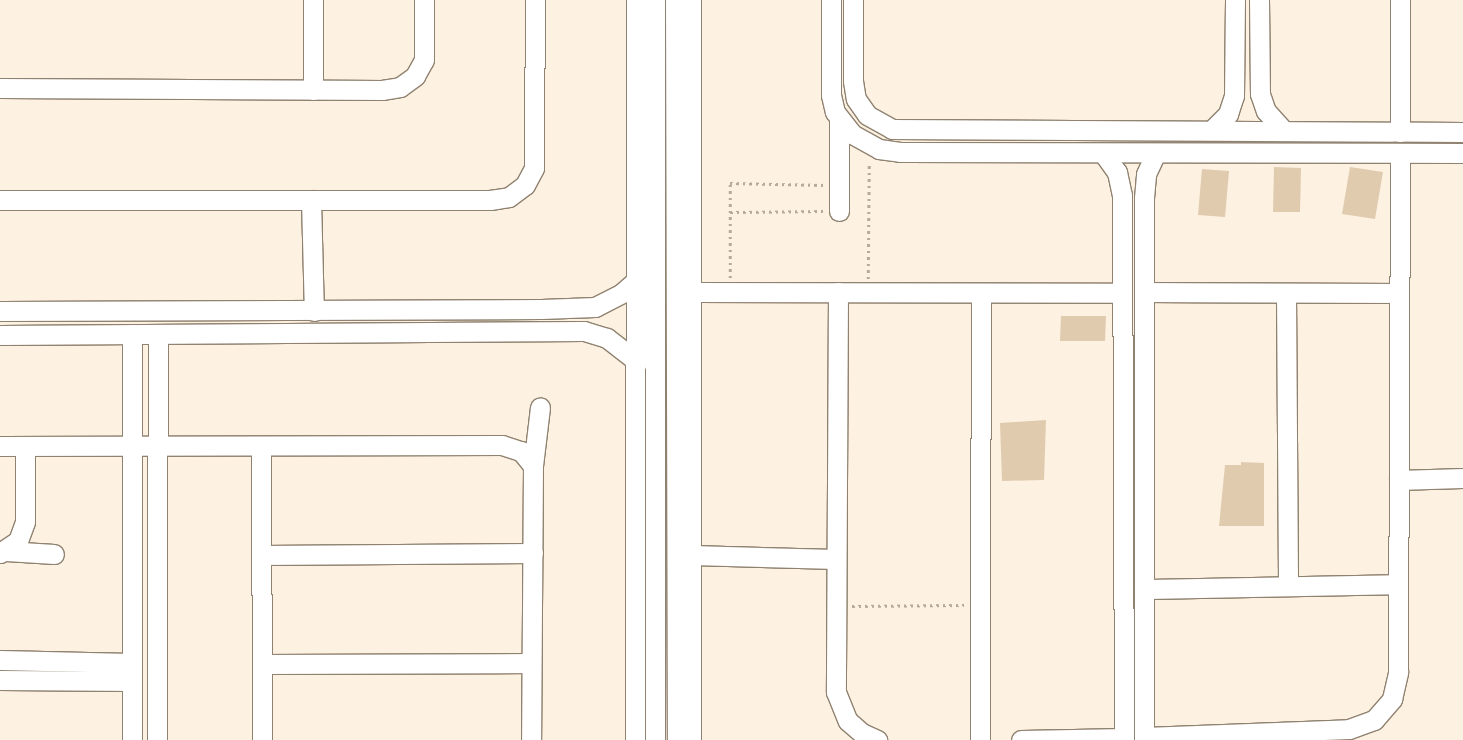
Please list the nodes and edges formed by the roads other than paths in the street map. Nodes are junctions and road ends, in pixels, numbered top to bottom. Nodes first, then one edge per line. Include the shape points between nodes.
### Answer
1 (313, 0) edge
2 (424, 0) edge
3 (535, 0) edge
4 (636, 0) edge
5 (655, 0) edge
6 (675, 0) edge
7 (691, 0) edge
8 (831, 0) edge
9 (853, 0) edge
10 (1235, 0) edge
11 (1259, 0) edge
12 (1400, 0) edge
13 (0, 88) edge
14 (313, 90) junction
15 (1260, 94) junction
16 (1234, 96) junction
17 (839, 120) junction
18 (1212, 130) junction
19 (1284, 131) junction
20 (1400, 132) junction
21 (1463, 132) edge
22 (1103, 152) junction
23 (1156, 153) junction
24 (1400, 153) junction
25 (1463, 153) edge
26 (1144, 186) junction
27 (1122, 187) junction
28 (0, 200) edge
29 (312, 200) junction
30 (838, 211) road end
31 (638, 279) junction
32 (691, 292) junction
33 (838, 292) junction
34 (1144, 292) junction
35 (981, 293) junction
36 (1122, 293) junction
37 (1286, 293) junction
38 (1400, 293) junction
39 (542, 310) junction
40 (0, 311) edge
41 (314, 311) junction
42 (544, 331) junction
43 (132, 334) junction
44 (158, 334) junction
45 (0, 335) edge
46 (638, 362) junction
47 (540, 407) dead end
48 (0, 446) edge
49 (25, 446) junction
50 (132, 446) junction
51 (262, 446) junction
52 (158, 447) junction
53 (533, 466) junction
54 (684, 470) junction
55 (1463, 478) edge
56 (1399, 480) junction
57 (3, 552) edge
58 (533, 553) junction
59 (54, 554) dead end
60 (261, 555) junction
61 (691, 555) junction
62 (836, 560) junction
63 (1398, 584) junction
64 (1288, 586) junction
65 (1144, 589) junction
66 (0, 660) edge
67 (531, 663) junction
68 (262, 664) junction
69 (132, 672) junction
70 (0, 680) edge
71 (694, 735) edge
72 (1144, 738) edge
73 (1124, 739) edge
74 (132, 740) edge
75 (158, 740) edge
76 (262, 740) edge
77 (531, 740) edge
78 (635, 740) edge
79 (655, 740) edge
80 (676, 740) edge
81 (877, 740) edge
82 (980, 740) edge
83 (1021, 740) edge

1 - 14 street
2 - 14 street via 424,60 415,76 400,87 382,90
3 - 29 street via 534,168 525,185 509,197 490,200
4 - 31 street
5 - 79 street
6 - 54 street
7 - 32 street
8 - 17 street via 832,95
9 - 18 street via 854,90 860,108 883,126 901,130
10 - 16 street
11 - 15 street
12 - 20 street
13 - 14 street
15 - 16 street via 1249,102
15 - 19 street via 1266,111
16 - 18 street via 1228,114
17 - 22 street via 852,134 870,145 900,152
17 - 30 street
18 - 19 street
19 - 20 street
20 - 21 street
22 - 23 street
22 - 27 street via 1113,165
23 - 24 street
23 - 26 street
24 - 25 street
24 - 38 street
26 - 27 street via 1131,182
26 - 34 street
27 - 36 street
28 - 29 street
29 - 41 street
31 - 39 street via 622,293 594,307
31 - 46 street
32 - 33 street
32 - 54 street
33 - 35 street
33 - 62 street
34 - 37 street
34 - 65 street
35 - 36 street
35 - 82 street
36 - 73 street
37 - 38 street
37 - 64 street
38 - 56 street
39 - 41 street
39 - 42 street
40 - 41 street
42 - 44 street
42 - 46 street via 597,334 618,345
43 - 44 street
43 - 45 street
43 - 50 street
44 - 52 street
46 - 78 street
47 - 53 street
48 - 49 street
49 - 50 street
49 - 57 street via 25,522 18,541
50 - 52 street
50 - 69 street
51 - 52 street
51 - 53 street via 502,445 521,450
51 - 60 street
52 - 75 street
53 - 58 street
54 - 61 street
54 - 80 street
55 - 56 street
56 - 63 street
57 - 59 street
58 - 60 street
58 - 67 street
60 - 68 street
61 - 62 street
61 - 71 street
62 - 81 street via 835,681 838,702 855,728
63 - 64 street
63 - 72 street via 1397,682 1392,699 1374,720 1358,728 1340,730
64 - 65 street
65 - 72 street
66 - 69 street
67 - 68 street
67 - 77 street
68 - 76 street
69 - 70 street
69 - 74 street
73 - 83 street

